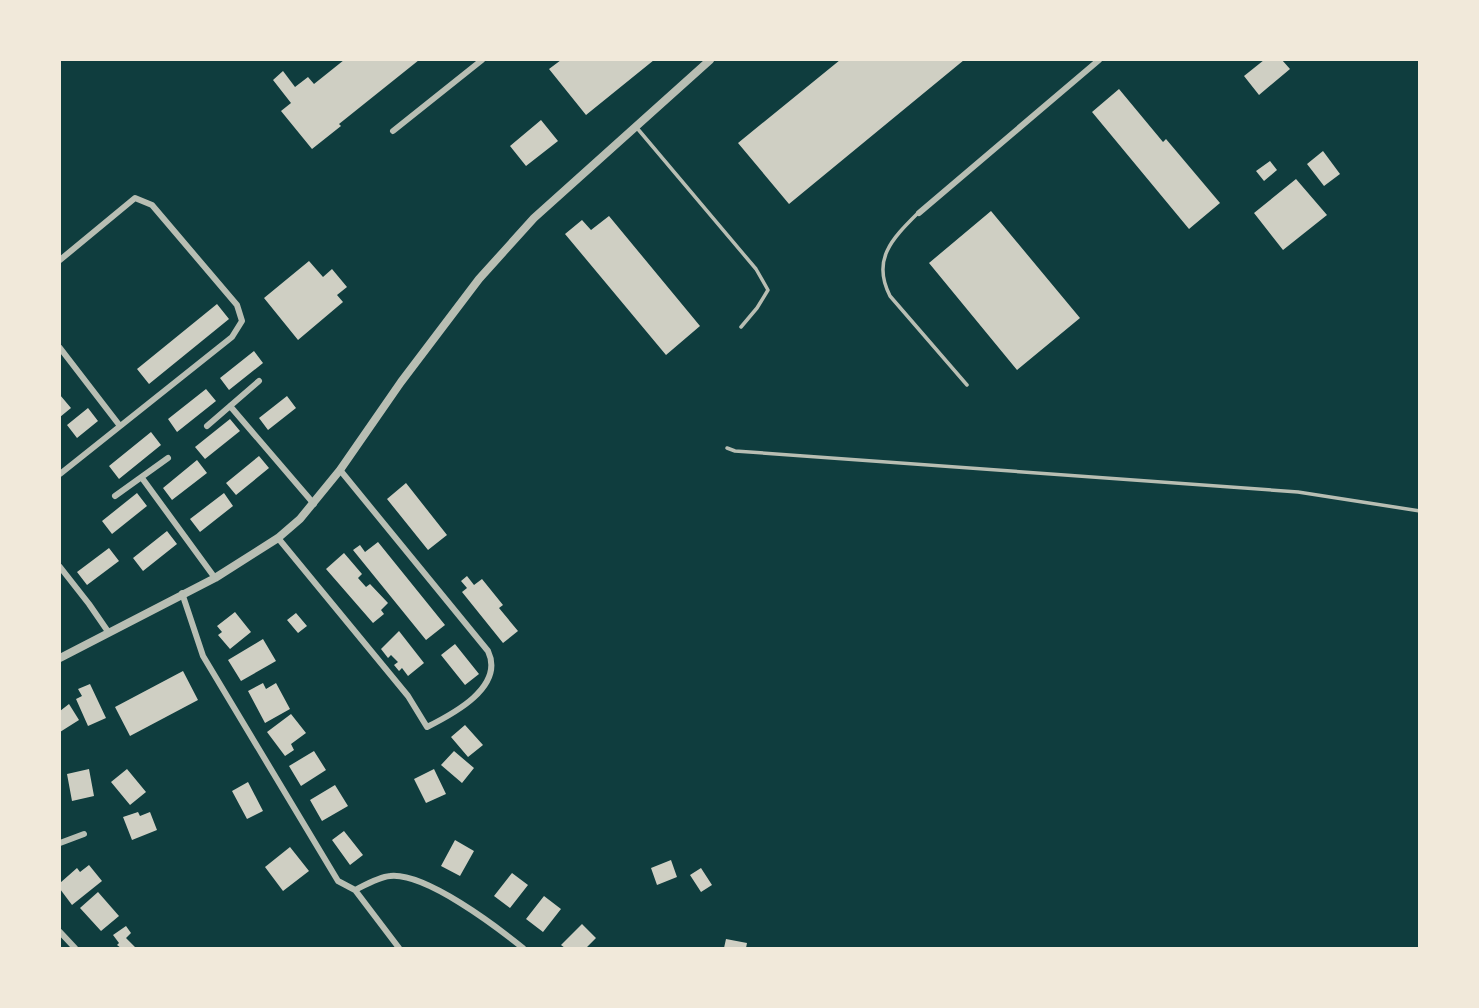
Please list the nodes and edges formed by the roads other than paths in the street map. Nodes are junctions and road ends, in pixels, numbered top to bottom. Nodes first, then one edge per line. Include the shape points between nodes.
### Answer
1 (482, 60) edge
2 (710, 60) edge
3 (1099, 60) edge
4 (636, 126) junction
5 (393, 131) dead end
6 (919, 213) joint
7 (60, 260) edge
8 (741, 327) dead end
9 (60, 348) edge
10 (259, 381) dead end
11 (967, 385) dead end
12 (230, 406) junction
13 (120, 426) junction
14 (207, 426) dead end
15 (727, 448) dead end
16 (168, 458) dead end
17 (340, 470) junction
18 (60, 474) edge
19 (142, 478) junction
20 (115, 496) dead end
21 (314, 504) junction
22 (1419, 511) edge
23 (278, 538) junction
24 (60, 567) edge
25 (215, 578) junction
26 (182, 593) junction
27 (109, 633) junction
28 (60, 658) edge
29 (84, 834) dead end
30 (60, 844) edge
31 (355, 890) junction
32 (60, 932) edge
33 (75, 948) edge
34 (399, 948) edge
35 (523, 948) edge

1 - 5 street
2 - 4 street
3 - 6 street
4 - 8 lane via 756,269 768,290
4 - 17 street via 534,218 479,279
6 - 11 lane via 885,254 884,285
7 - 13 street via 135,198 152,205 237,305 242,321 232,337
9 - 13 street
10 - 12 street
12 - 14 street
12 - 21 street
13 - 18 street
15 - 22 lane via 1298,492
16 - 19 street
17 - 21 street
17 - 23 street via 482,642 492,660 488,683 448,717 427,727 408,696
19 - 20 street
19 - 25 street
21 - 23 street
23 - 25 street
24 - 27 street
25 - 26 street
26 - 27 street
26 - 31 street via 203,656 338,881
27 - 28 street
29 - 30 street
31 - 34 street
31 - 35 street via 390,876 412,879 447,895
32 - 33 street

